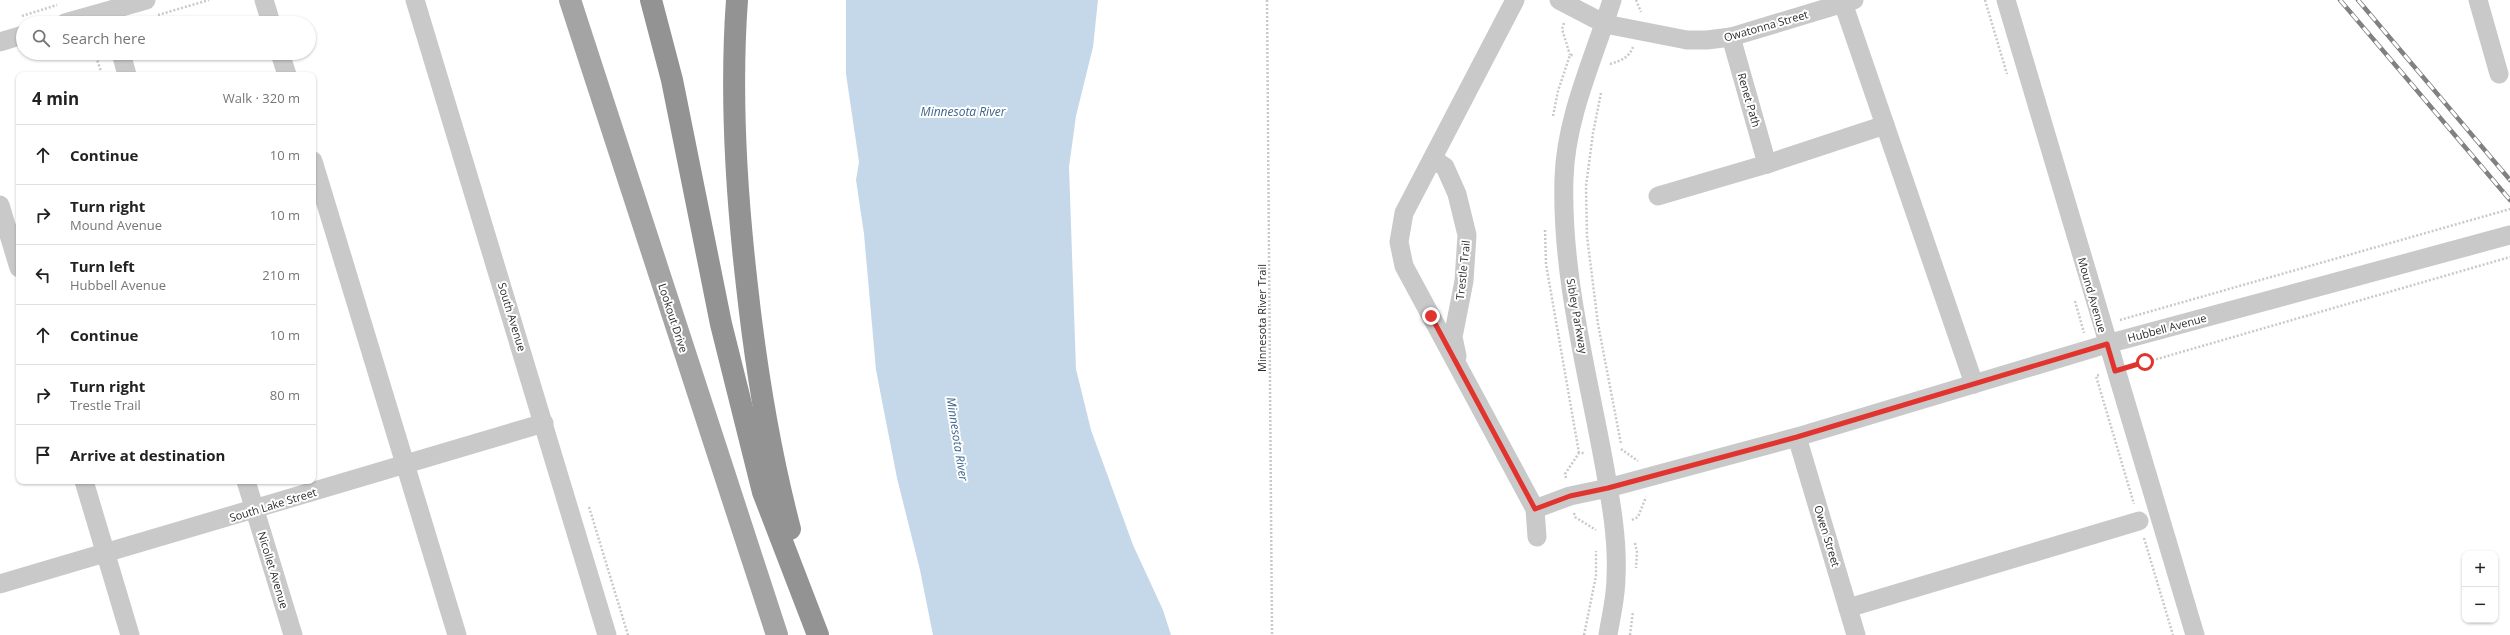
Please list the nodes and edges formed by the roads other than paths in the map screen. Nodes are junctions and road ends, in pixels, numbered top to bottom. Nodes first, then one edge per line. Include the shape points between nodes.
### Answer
1 (264, 0) edge
2 (415, 0) edge
3 (570, 0) edge
4 (651, 0) edge
5 (737, 0) edge
6 (1516, 0) edge
7 (1612, 0) edge
8 (2006, 0) edge
9 (2478, 0) edge
10 (1846, 1) edge
11 (1564, 3) edge
12 (148, 8) edge
13 (109, 11) edge
14 (91, 16) edge
15 (269, 16) edge
16 (1605, 24) junction
17 (16, 37) edge
18 (1731, 37) junction
19 (0, 42) edge
20 (123, 60) edge
21 (282, 60) edge
22 (127, 72) edge
23 (286, 72) edge
24 (2499, 74) dead end
25 (1885, 125) junction
26 (1433, 159) junction
27 (1767, 164) junction
28 (316, 171) edge
29 (1658, 196) dead end
30 (0, 205) edge
31 (2510, 235) edge
32 (16, 258) edge
33 (2107, 344) junction
34 (1458, 365) junction
35 (1974, 384) junction
36 (544, 423) junction
37 (1797, 437) junction
38 (406, 465) junction
39 (85, 484) edge
40 (247, 484) edge
41 (1608, 488) junction
42 (1535, 509) junction
43 (254, 510) junction
44 (2139, 521) road end
45 (1536, 537) dead end
46 (106, 553) junction
47 (0, 584) edge
48 (1848, 608) junction
49 (130, 635) edge
50 (294, 635) edge
51 (457, 635) edge
52 (607, 635) edge
53 (777, 635) edge
54 (818, 635) edge
55 (1608, 635) edge
56 (1856, 635) edge
57 (2195, 635) edge

1 - 15 street
2 - 36 street, South Avenue
3 - 53 main road, Lookout Drive
4 - 54 highway via 672,80 721,324 763,492
5 - 54 highway via 735,163 751,324 762,402 778,482
6 - 26 street, Trestle Trail
7 - 16 street, Sibley Parkway
8 - 33 street, Mound Avenue
9 - 24 street
10 - 18 street, Owatonna Street
10 - 25 street
11 - 16 street
12 - 13 street
13 - 14 street
16 - 18 street, Owatonna Street via 1687,40
16 - 41 street, Sibley Parkway via 1576,104 1564,178 1567,252 1572,289
17 - 19 street
18 - 27 street, Renet Path
20 - 22 street
21 - 23 street
25 - 27 street
25 - 35 street
26 - 34 street, Trestle Trail via 1445,167 1458,194 1467,235 1464,281 1453,337
26 - 34 street, Trestle Trail via 1404,213 1399,242 1404,266
27 - 29 street
28 - 38 street
30 - 32 street
31 - 33 street, Hubbell Avenue
33 - 35 street, Hubbell Avenue
33 - 57 street, Mound Avenue
34 - 42 street, Trestle Trail
35 - 37 street, Hubbell Avenue
36 - 38 street, South Lake Street
36 - 52 street, South Avenue
37 - 41 street, Hubbell Avenue
37 - 48 street, Owen Street
38 - 43 street, South Lake Street
38 - 51 street
39 - 46 street
40 - 43 street, Nicollet Avenue
41 - 42 street, Hubbell Avenue via 1570,496
41 - 55 street, Sibley Parkway via 1616,545 1616,578
42 - 45 street
43 - 46 street, South Lake Street
43 - 50 street, Nicollet Avenue
44 - 48 street
46 - 47 street, South Lake Street
46 - 49 street
48 - 56 street, Owen Street

